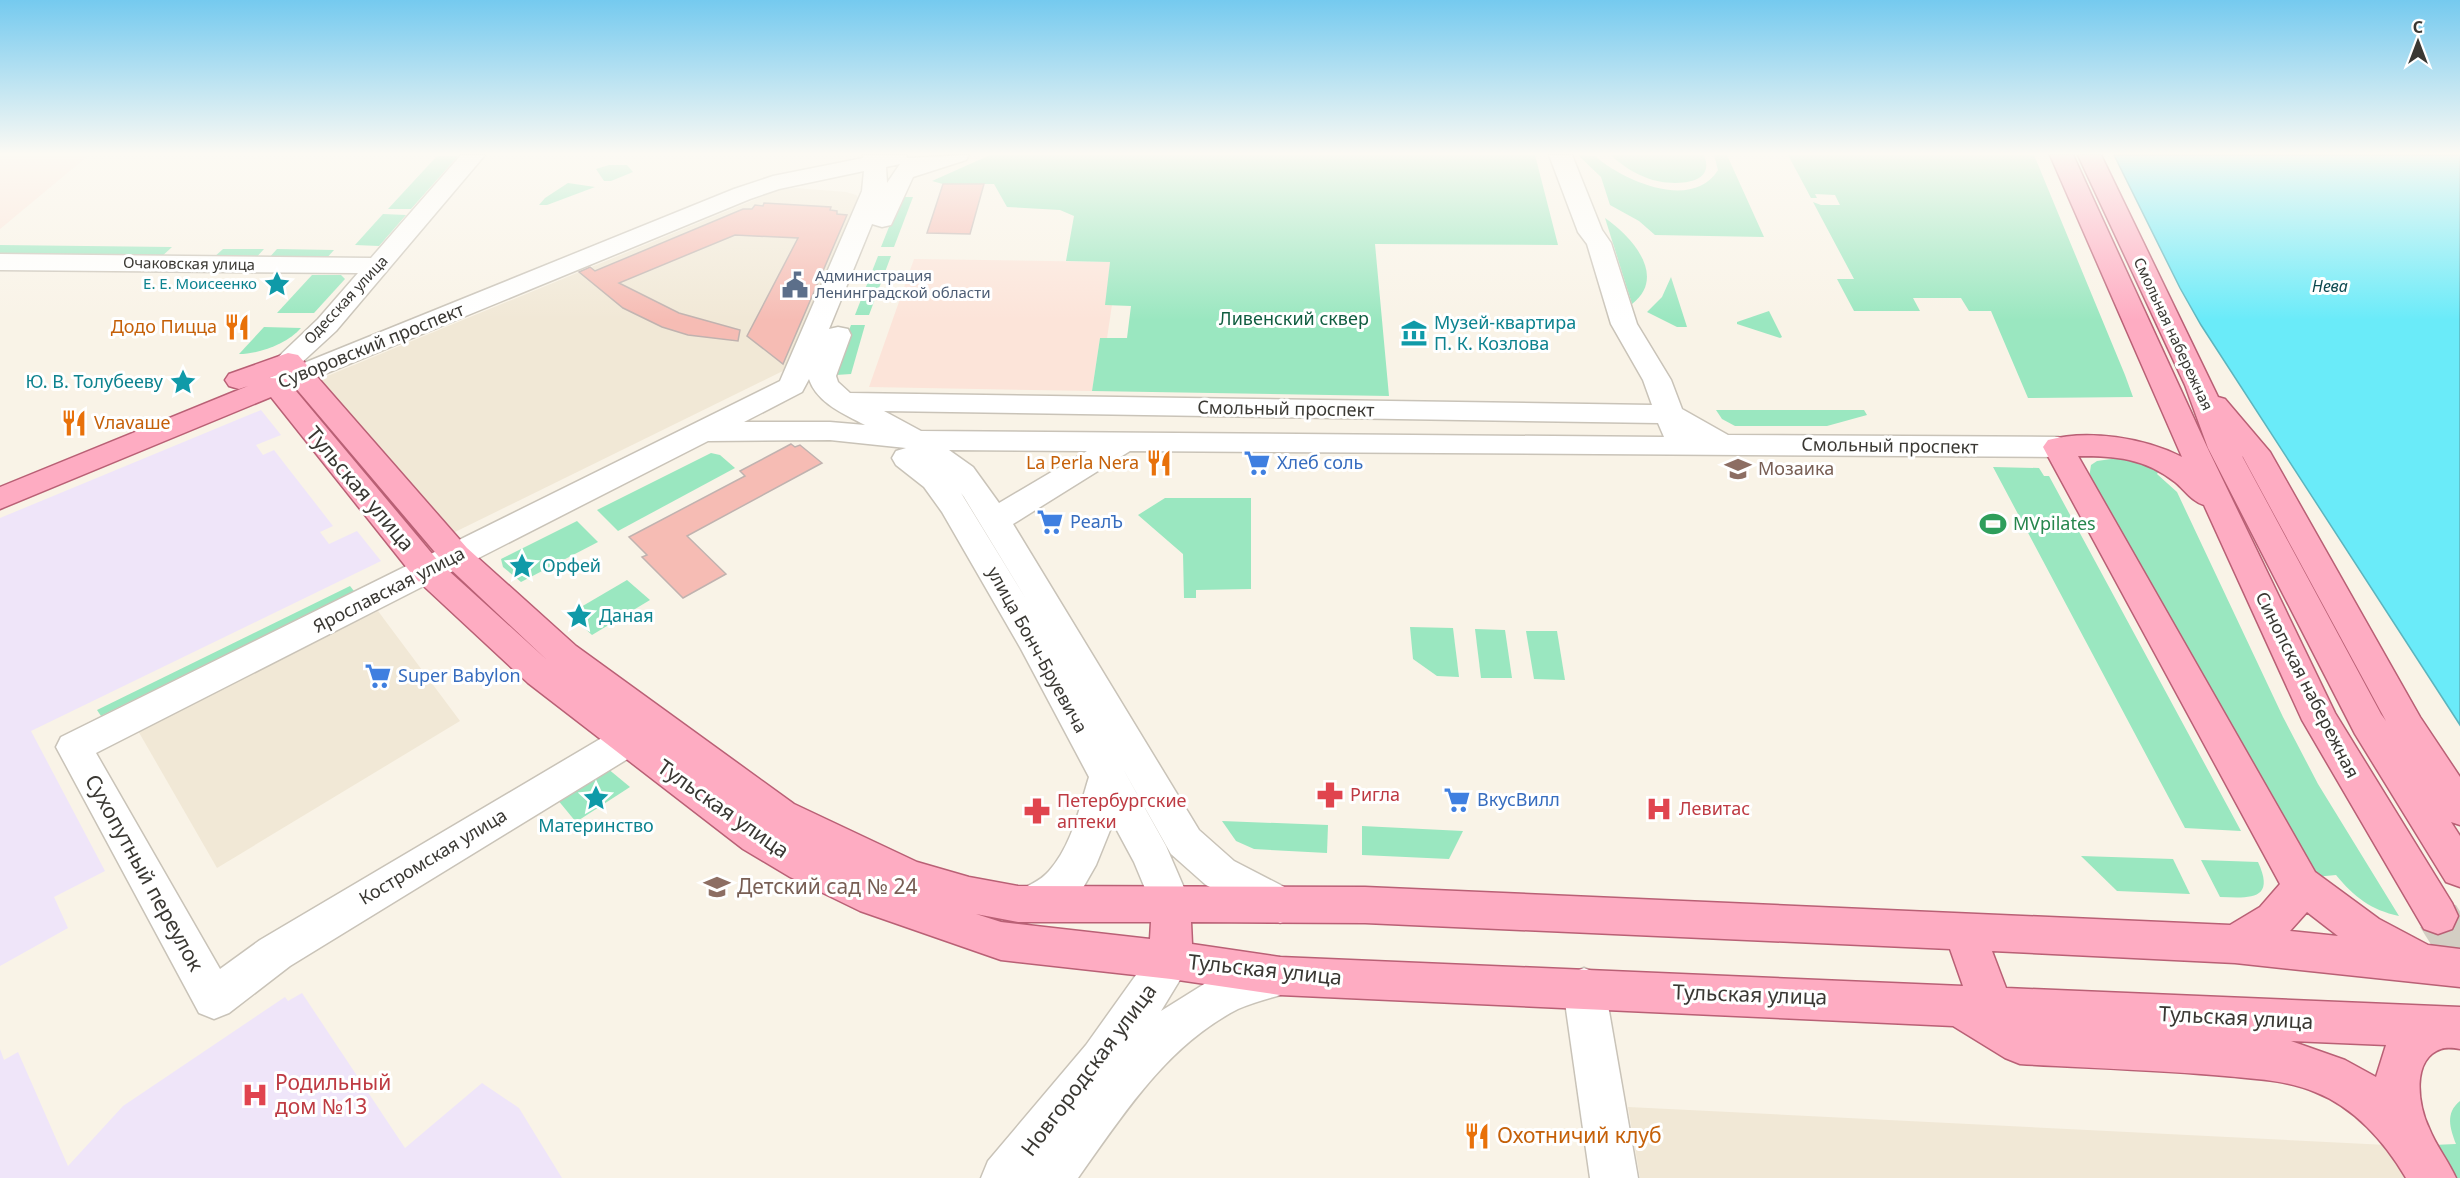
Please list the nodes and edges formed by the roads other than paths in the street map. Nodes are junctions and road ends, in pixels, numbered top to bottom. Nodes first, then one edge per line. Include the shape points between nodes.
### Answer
1 (427, 210) edge
2 (680, 210) edge
3 (866, 210) edge
4 (887, 210) edge
5 (1581, 210) edge
6 (2085, 210) edge
7 (2115, 210) edge
8 (0, 262) edge
9 (378, 266) junction
10 (2156, 366) junction
11 (288, 374) junction
12 (798, 374) junction
13 (2199, 385) junction
14 (828, 402) junction
15 (1670, 414) junction
16 (703, 432) junction
17 (872, 437) junction
18 (916, 440) junction
19 (1126, 441) junction
20 (1722, 444) junction
21 (1681, 447) junction
22 (2058, 447) junction
23 (2131, 447) junction
24 (2207, 447) junction
25 (0, 478) edge
26 (0, 499) edge
27 (2224, 514) junction
28 (995, 520) junction
29 (442, 563) junction
30 (642, 732) junction
31 (75, 747) joint
32 (1107, 778) junction
33 (2460, 809) edge
34 (2460, 870) edge
35 (2301, 884) junction
36 (1032, 903) junction
37 (1171, 904) junction
38 (1280, 904) junction
39 (2438, 916) tunnel mouth
40 (1965, 934) junction
41 (2235, 945) junction
42 (1171, 960) junction
43 (2447, 967) edge
44 (1280, 976) junction
45 (1584, 988) junction
46 (214, 999) joint
47 (1974, 1005) junction
48 (2449, 1027) edge
49 (2407, 1136) junction
50 (1005, 1178) edge
51 (1049, 1178) edge
52 (1614, 1178) edge
53 (2432, 1178) edge

1 - 9 street, Одесская улица
2 - 11 street, Суворовский проспект
3 - 12 street
4 - 14 street via 822,376
5 - 15 street via 1599,243 1624,324 1657,380
6 - 10 main road, Смольная набережная
7 - 13 main road, Смольная набережная
8 - 9 street, Очаковская улица
9 - 11 street, Одесская улица
10 - 23 main road via 2145,375 2163,425
10 - 24 main road, Смольная набережная
11 - 25 main road, Суворовский проспект
11 - 26 main road, Суворовский проспект
11 - 29 main road, Тульская улица
12 - 14 street via 804,392
12 - 16 street, Ярославская улица via 792,386
13 - 24 main road, Смольная набережная
13 - 33 main road via 2254,452 2407,727
14 - 15 street, Смольный проспект
14 - 17 street, улица Бонч-Бруевича
14 - 18 street, улица Бонч-Бруевича
15 - 20 street, Смольный проспект
15 - 21 street
16 - 17 street, Ярославская улица via 830,431
16 - 29 street, Ярославская улица
17 - 18 street, Смольный проспект
17 - 32 street, улица Бонч-Бруевича via 895,448 935,480 954,506 1036,644
18 - 19 street, Смольный проспект
18 - 28 street, улица Бонч-Бруевича via 962,474
19 - 21 street, Смольный проспект
19 - 28 street
20 - 21 street, Смольный проспект
20 - 22 street, Смольный проспект
22 - 23 main road
22 - 35 main road
23 - 27 main road via 2171,462
24 - 27 main road, Синопская набережная
24 - 34 main road, Синопская набережная via 2368,724
27 - 39 main road, Синопская набережная via 2320,720
28 - 38 street, улица Бонч-Бруевича via 1185,842 1220,873
29 - 30 main road, Тульская улица via 564,655
29 - 31 street, Ярославская улица
30 - 36 main road, Тульская улица via 780,815 908,876 969,895
30 - 42 main road, Тульская улица via 757,837 804,865 874,898 1001,941
30 - 46 street, Костромская улица via 275,953
31 - 46 street, Сухопутный переулок
32 - 36 street via 1075,866 1056,892
32 - 37 street, улица Бонч-Бруевича via 1152,858
35 - 41 main road via 2282,915
35 - 43 main road via 2364,932
36 - 37 main road, Тульская улица
37 - 38 main road, Тульская улица
37 - 42 main road, улица Бонч-Бруевича
38 - 40 main road, Тульская улица via 1478,909
40 - 41 main road, Тульская улица
40 - 47 main road
41 - 43 main road, Тульская улица
42 - 44 main road, Тульская улица
42 - 50 street, Новгородская улица via 1101,1060
44 - 45 main road, Тульская улица
44 - 51 street, Новгородская улица via 1223,995 1145,1052
45 - 47 main road, Тульская улица
45 - 52 street
47 - 48 main road, Тульская улица
47 - 49 main road via 2019,1043 2287,1061 2330,1075 2370,1099
48 - 49 main road via 2420,1035 2407,1047 2398,1065 2397,1092
49 - 53 main road

